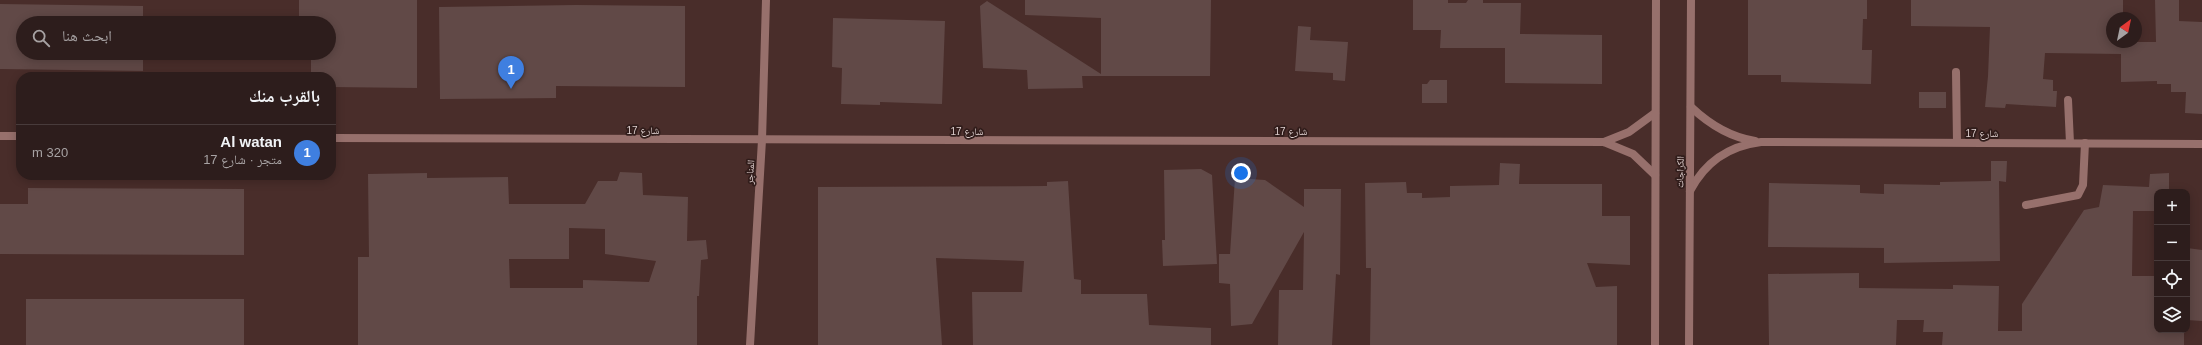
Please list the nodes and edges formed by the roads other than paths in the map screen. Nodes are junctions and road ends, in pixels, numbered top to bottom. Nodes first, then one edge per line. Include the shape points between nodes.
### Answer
1 (766, 0) edge
2 (1656, 0) edge
3 (1691, 0) edge
4 (1956, 72) dead end
5 (2068, 100) dead end
6 (1690, 107) junction
7 (1655, 113) junction
8 (0, 136) edge
9 (16, 136) edge
10 (336, 138) edge
11 (762, 140) junction
12 (1604, 142) junction
13 (1761, 142) junction
14 (1957, 142) junction
15 (2070, 143) junction
16 (2085, 143) junction
17 (2202, 144) edge
18 (1655, 175) junction
19 (1690, 191) junction
20 (2026, 205) dead end
21 (750, 345) edge
22 (1655, 345) edge
23 (1689, 345) edge

1 - 11 street, المناجر
2 - 7 street
3 - 6 street, الكراجات
4 - 14 street
5 - 15 street
6 - 13 street, شارع 17 via 1723,131
6 - 19 street, الكراجات
7 - 12 street, شارع 17 via 1629,132
7 - 18 street
8 - 9 street
10 - 11 street, شارع 17
11 - 12 street, شارع 17
11 - 21 street, المناجر
12 - 18 street, شارع 17 via 1633,154
13 - 14 street, شارع 17
13 - 19 street, شارع 17 via 1748,143 1724,152 1704,169
14 - 15 street, شارع 17
15 - 16 street, شارع 17
16 - 17 street, شارع 17
16 - 20 street via 2083,185 2078,195
18 - 22 street
19 - 23 street, الكراجات

